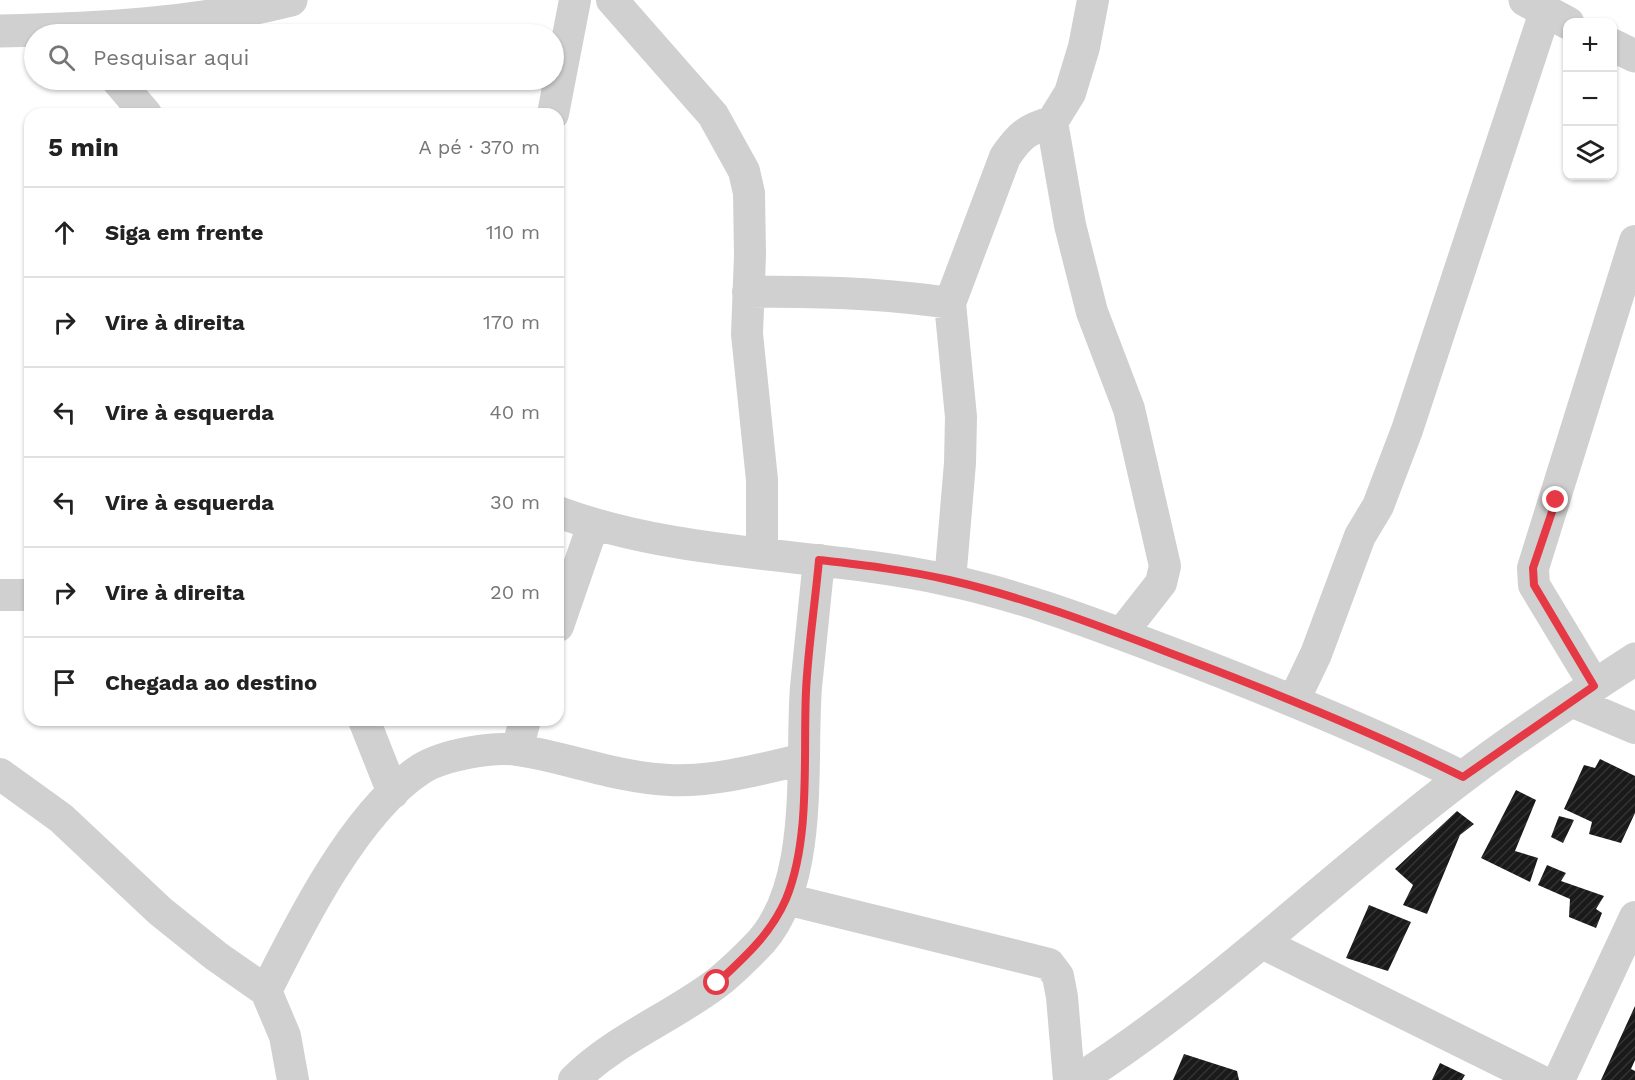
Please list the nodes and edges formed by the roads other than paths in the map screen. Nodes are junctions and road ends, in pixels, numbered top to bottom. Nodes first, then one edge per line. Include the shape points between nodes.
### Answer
1 (291, 0) edge
2 (574, 0) edge
3 (612, 0) edge
4 (1093, 0) edge
5 (1546, 12) edge
6 (160, 24) edge
7 (0, 31) edge
8 (24, 31) edge
9 (1617, 47) edge
10 (564, 54) edge
11 (1635, 56) edge
12 (126, 90) edge
13 (557, 90) edge
14 (141, 108) edge
15 (554, 108) edge
16 (1052, 122) junction
17 (1635, 241) edge
18 (748, 292) junction
19 (950, 303) junction
20 (564, 514) edge
21 (593, 525) junction
22 (762, 554) junction
23 (819, 560) junction
24 (950, 580) junction
25 (0, 594) edge
26 (24, 595) edge
27 (564, 609) edge
28 (1121, 634) junction
29 (1635, 659) edge
30 (1583, 693) junction
31 (1294, 700) junction
32 (366, 726) edge
33 (523, 726) edge
34 (1635, 728) edge
35 (517, 750) junction
36 (804, 759) junction
37 (0, 774) edge
38 (1463, 777) junction
39 (393, 793) junction
40 (786, 899) junction
41 (1635, 917) edge
42 (1262, 943) junction
43 (266, 991) junction
44 (293, 1080) edge
45 (574, 1080) edge
46 (1069, 1080) edge
47 (1078, 1080) edge
48 (1539, 1080) edge
49 (1559, 1080) edge

1 - 6 street
2 - 10 street
3 - 18 street via 713,115 735,150 749,193
4 - 16 street via 1070,93
5 - 31 street via 1407,430
7 - 8 street
9 - 11 street
12 - 14 street
13 - 15 street
16 - 19 street via 1032,127 1005,157
16 - 28 street via 1092,312 1129,409 1165,566 1161,584
17 - 30 street via 1533,568 1534,585
18 - 19 street via 823,291
18 - 22 street via 747,334 762,480
19 - 24 street via 961,417
20 - 21 street
21 - 22 street
21 - 27 street
22 - 23 street
23 - 24 street
23 - 36 street via 806,688
24 - 28 street
25 - 26 street
28 - 31 street
29 - 30 street
30 - 34 street
30 - 38 street
31 - 38 street
32 - 39 street
33 - 35 street
35 - 36 street via 631,776 672,780 754,771
35 - 39 street via 457,755 422,769
36 - 40 street via 797,860
37 - 43 street via 61,818 160,911
38 - 42 street
39 - 43 street via 355,837 299,925
40 - 45 street via 757,947 717,983 587,1066
40 - 46 street via 1049,964 1058,976 1062,997
41 - 49 street
42 - 47 street via 1114,1057
42 - 48 street
43 - 44 street via 285,1036

